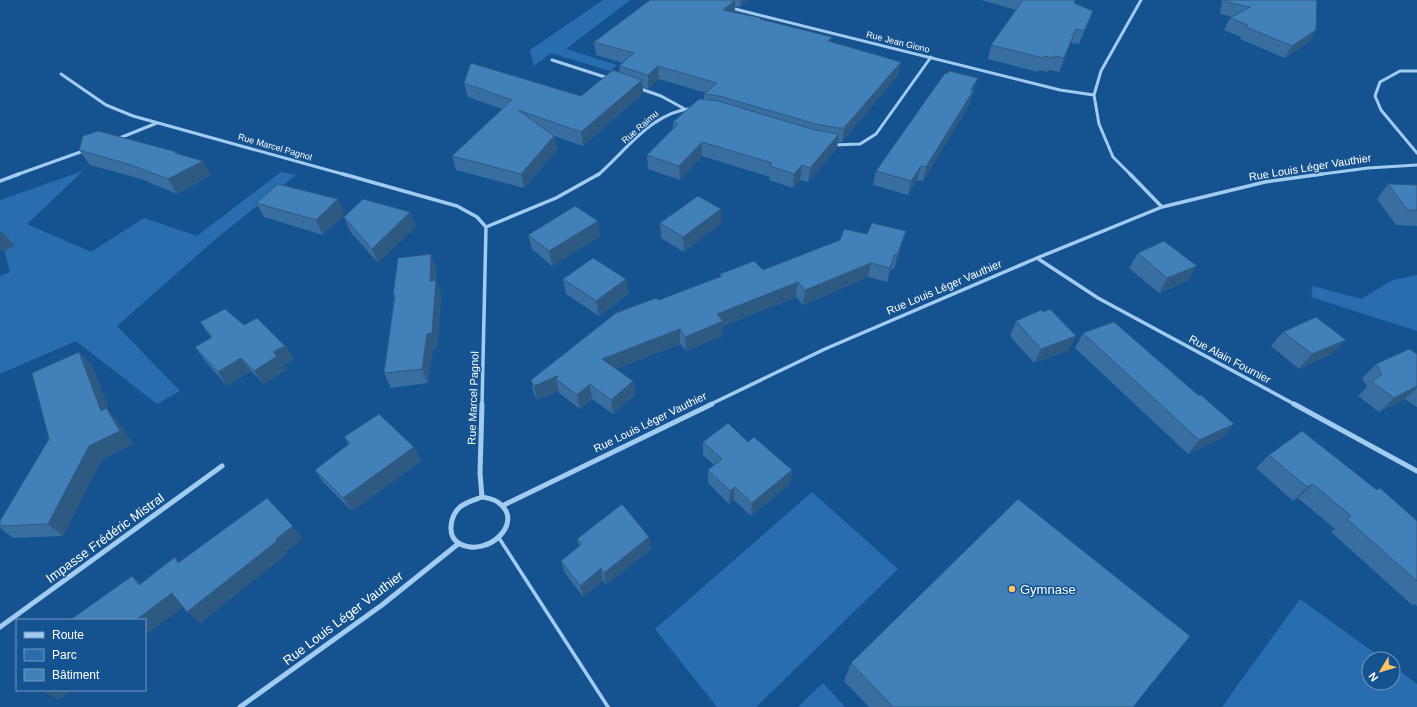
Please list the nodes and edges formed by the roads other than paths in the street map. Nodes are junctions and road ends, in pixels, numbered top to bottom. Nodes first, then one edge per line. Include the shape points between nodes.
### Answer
1 (1142, 0) edge
2 (729, 7) edge
3 (931, 57) junction
4 (552, 60) dead end
5 (1417, 71) edge
6 (61, 74) dead end
7 (610, 79) edge
8 (632, 86) edge
9 (1094, 95) junction
10 (683, 108) junction
11 (697, 108) edge
12 (157, 122) junction
13 (110, 142) edge
14 (828, 144) edge
15 (88, 150) edge
16 (1417, 154) edge
17 (1417, 165) edge
18 (0, 181) edge
19 (1162, 207) junction
20 (486, 228) junction
21 (1037, 258) junction
22 (222, 466) dead end
23 (1417, 471) edge
24 (482, 497) junction
25 (504, 505) junction
26 (499, 538) junction
27 (458, 544) junction
28 (0, 627) edge
29 (240, 707) edge
30 (608, 707) edge

1 - 9 street via 1101,71
2 - 3 street, Rue Jean Giono
3 - 9 street, Rue Jean Giono via 1060,90
3 - 14 street via 876,134 860,144
4 - 7 street
5 - 16 street via 1400,71 1380,82 1375,96 1381,110
6 - 12 street, Rue Marcel Pagnol via 106,105
8 - 10 street via 661,96
9 - 19 street via 1099,124 1113,156
10 - 11 street, Rue Raimu
10 - 20 street, Rue Raimu via 665,114 654,122 596,177 566,194
12 - 13 street
12 - 20 street, Rue Marcel Pagnol via 457,206 477,217
15 - 18 street
17 - 19 street, Rue Louis Léger Vauthier via 1368,168 1265,182
19 - 21 street, Rue Louis Léger Vauthier
20 - 24 street, Rue Marcel Pagnol via 480,466
21 - 23 street, Rue Alain Fournier via 1098,298
21 - 25 street, Rue Louis Léger Vauthier via 825,349
22 - 28 street, Impasse Frédéric Mistral
24 - 25 street via 494,498
24 - 27 street via 457,510 450,527 452,536
25 - 26 street via 509,517 507,527
26 - 27 street via 482,548 466,548
26 - 30 lane
27 - 29 street, Rue Louis Léger Vauthier via 382,605

